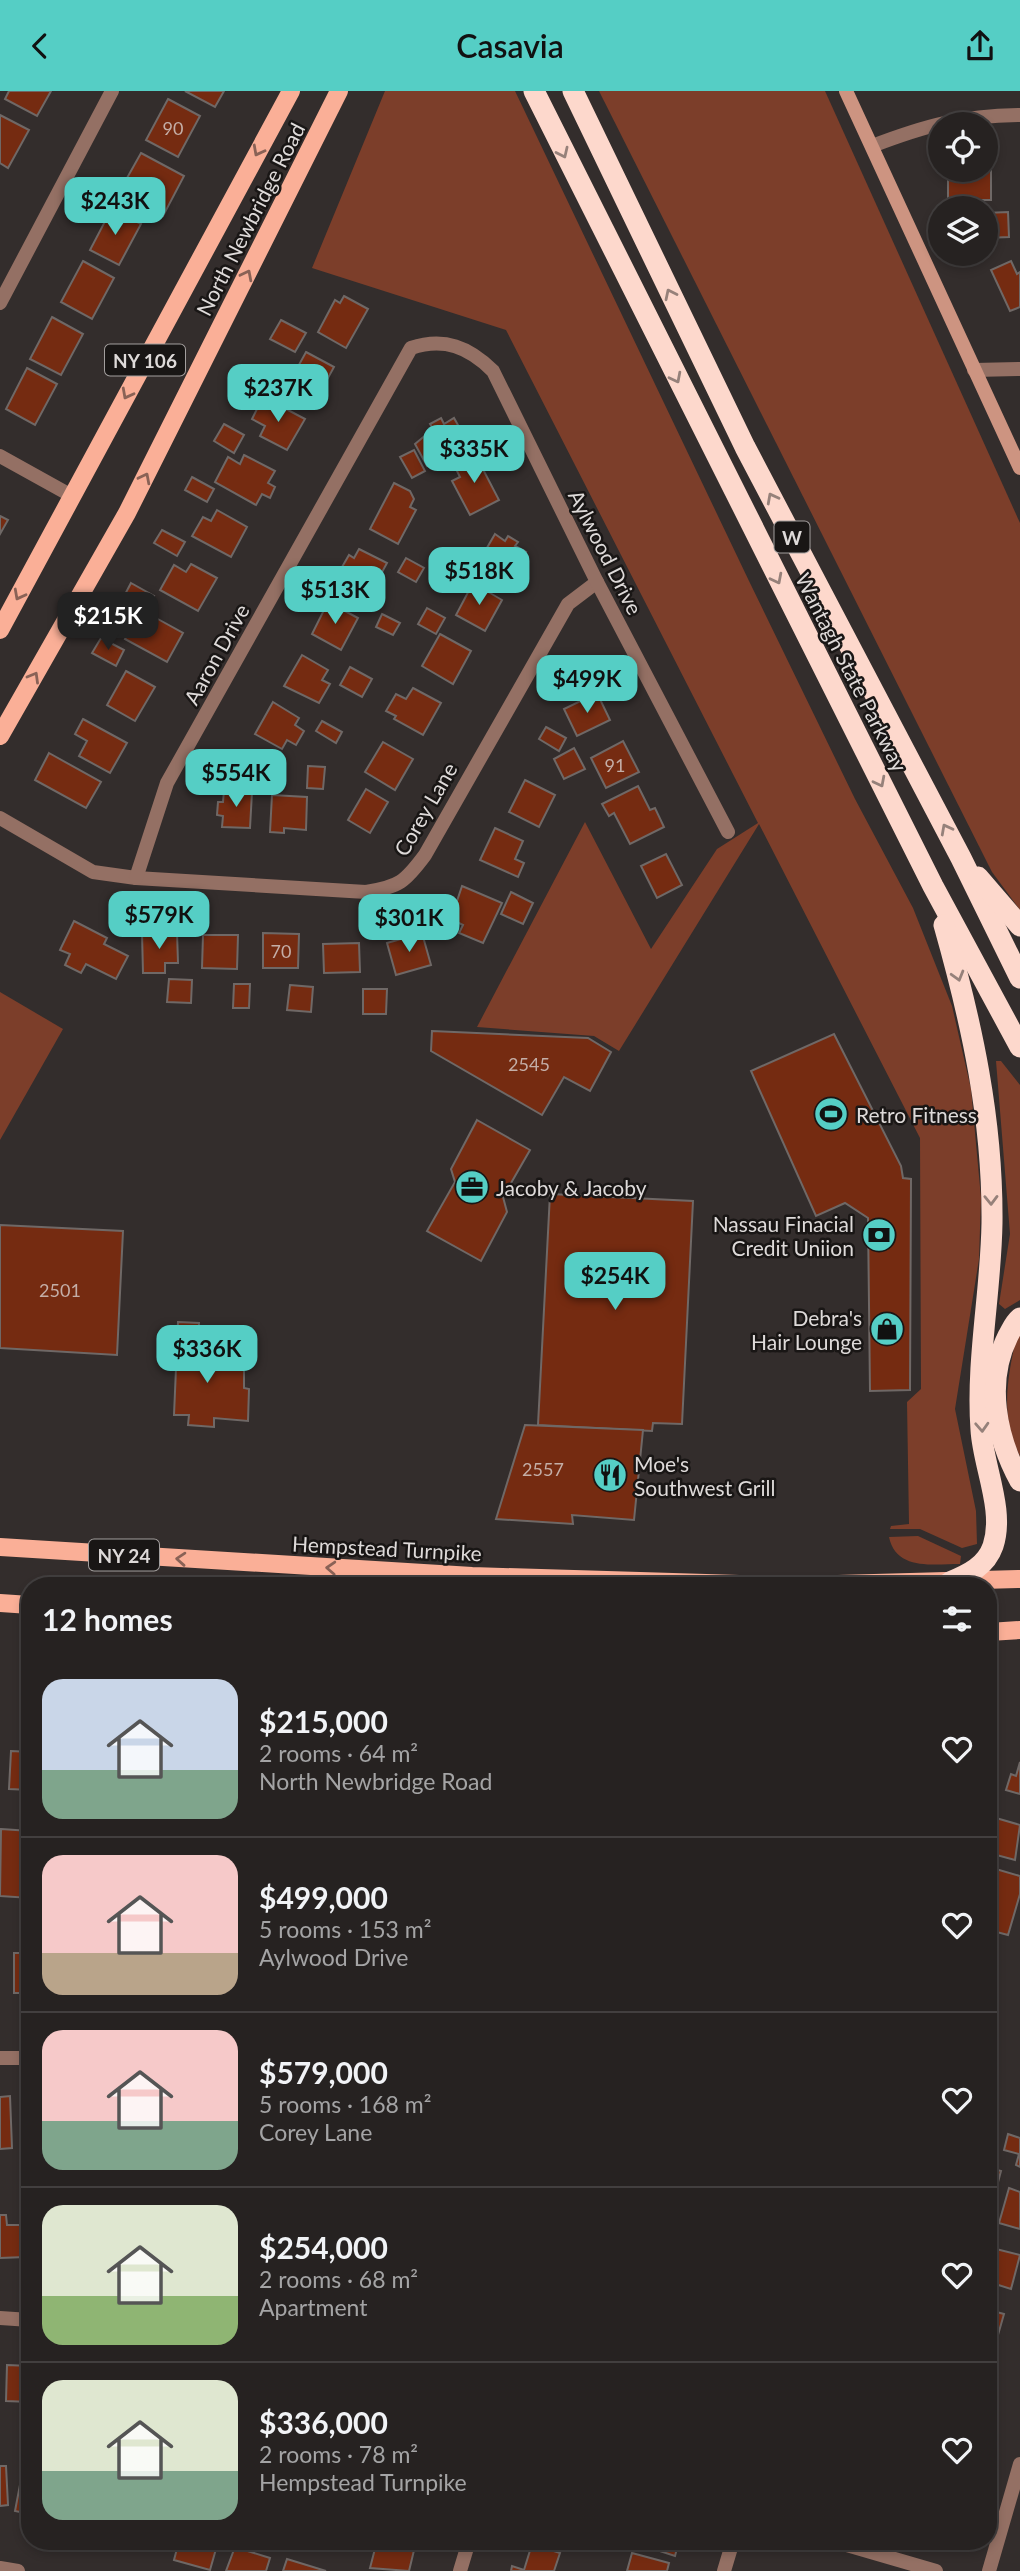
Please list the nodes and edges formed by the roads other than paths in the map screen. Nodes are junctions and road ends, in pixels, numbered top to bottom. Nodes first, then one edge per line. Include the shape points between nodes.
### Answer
1 (113, 91) edge
2 (291, 91) edge
3 (339, 91) edge
4 (534, 91) edge
5 (573, 91) edge
6 (846, 91) edge
7 (1020, 115) edge
8 (872, 146) junction
9 (0, 303) edge
10 (411, 348) joint
11 (1020, 369) edge
12 (974, 370) junction
13 (0, 456) edge
14 (1020, 468) edge
15 (72, 496) junction
16 (597, 582) junction
17 (0, 629) edge
18 (0, 736) edge
19 (0, 818) edge
20 (728, 832) dead end
21 (961, 858) junction
22 (136, 878) junction
23 (933, 886) junction
24 (1020, 926) edge
25 (1020, 978) edge
26 (1020, 1047) edge
27 (1020, 1318) edge
28 (1020, 1481) edge
29 (0, 1548) edge
30 (513, 1577) edge
31 (959, 1577) edge
32 (1020, 1579) edge
33 (997, 1580) edge
34 (0, 1603) edge
35 (21, 1604) edge
36 (1020, 1630) edge
37 (997, 1635) edge
38 (0, 2057) edge
39 (21, 2058) edge
40 (0, 2318) edge
41 (21, 2319) edge
42 (1020, 2464) edge
43 (997, 2543) edge
44 (466, 2550) edge
45 (730, 2550) edge
46 (864, 2550) edge
47 (995, 2550) edge
48 (0, 2568) edge
49 (18, 2571) edge
50 (460, 2571) edge
51 (724, 2571) edge
52 (936, 2571) edge
53 (989, 2571) edge

1 - 9 street
2 -> 15 main road, North Newbridge Road / NY 106
18 -> 3 main road, North Newbridge Road / NY 106 via 127,513
4 -> 23 highway, Wantagh State Parkway / W
21 -> 5 highway, Wantagh State Parkway / W via 745,447
6 - 8 street
7 - 8 street via 972,115
8 - 12 street
10 - 16 street, Aylwood Drive via 431,341 459,346 494,371
10 - 22 street, Aaron Drive via 167,783
11 - 12 street
12 - 14 street
13 - 15 street
15 -> 17 main road, North Newbridge Road / NY 106
16 - 20 street, Aylwood Drive
16 - 22 street, Corey Lane via 568,604 425,855 410,876 394,887 366,892
19 - 22 street, Corey Lane via 93,872
21 - 24 highway
21 - 25 highway, Wantagh State Parkway / W
23 - 26 highway, Wantagh State Parkway / W
23 -> 31 highway via 980,1067 991,1200 981,1430 995,1535 980,1566
27 - 28 highway via 1001,1349 994,1383 1003,1443
30 -> 29 main road, Hempstead Turnpike / NY 24
32 - 33 main road
34 - 35 main road
36 - 37 main road
38 - 39 street
40 - 41 street
42 - 43 street
44 - 50 street
45 - 51 street
46 - 52 street
47 - 53 street
48 - 49 street

